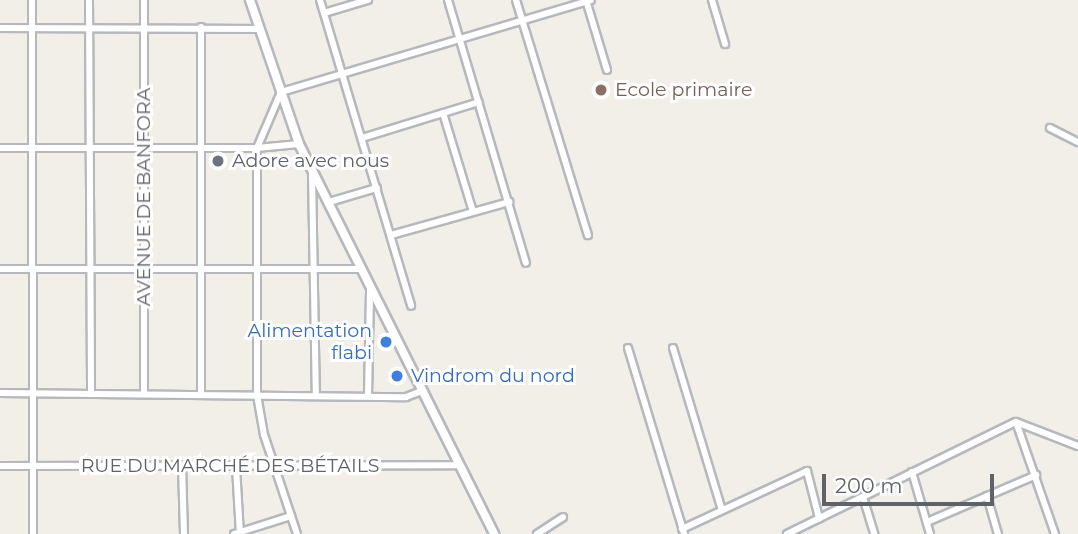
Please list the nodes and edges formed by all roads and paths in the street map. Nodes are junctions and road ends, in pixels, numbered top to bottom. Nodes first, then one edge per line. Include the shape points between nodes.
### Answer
1 (32, 0) edge
2 (89, 0) edge
3 (144, 0) edge
4 (250, 0) edge
5 (320, 0) edge
6 (368, 0) edge
7 (448, 0) edge
8 (516, 0) edge
9 (712, 0) edge
10 (359, 1) edge
11 (588, 1) edge
12 (324, 13) junction
13 (522, 21) junction
14 (201, 27) junction
15 (0, 28) edge
16 (31, 28) junction
17 (89, 28) junction
18 (144, 28) junction
19 (260, 29) junction
20 (460, 40) junction
21 (725, 44) dead end
22 (607, 70) dead end
23 (343, 75) junction
24 (281, 92) junction
25 (479, 102) junction
26 (443, 113) junction
27 (1050, 128) dead end
28 (362, 138) junction
29 (1078, 142) edge
30 (299, 144) junction
31 (0, 148) edge
32 (33, 148) junction
33 (90, 148) junction
34 (144, 148) junction
35 (201, 148) junction
36 (257, 148) junction
37 (312, 170) junction
38 (377, 188) junction
39 (329, 202) junction
40 (509, 202) junction
41 (474, 212) junction
42 (391, 235) junction
43 (588, 235) dead end
44 (526, 263) dead end
45 (0, 269) edge
46 (201, 269) junction
47 (257, 269) junction
48 (314, 269) junction
49 (362, 269) junction
50 (33, 270) junction
51 (90, 270) junction
52 (144, 270) junction
53 (370, 286) junction
54 (411, 306) dead end
55 (628, 348) dead end
56 (673, 348) dead end
57 (422, 391) junction
58 (0, 393) edge
59 (33, 394) junction
60 (91, 394) junction
61 (144, 394) junction
62 (201, 395) junction
63 (257, 396) junction
64 (316, 396) junction
65 (368, 396) junction
66 (1017, 422) junction
67 (1078, 446) edge
68 (34, 465) junction
69 (460, 465) junction
70 (0, 466) edge
71 (182, 466) junction
72 (236, 467) junction
73 (275, 467) junction
74 (912, 472) junction
75 (1036, 475) junction
76 (987, 496) junction
77 (863, 497) junction
78 (723, 510) junction
79 (291, 516) junction
80 (564, 517) dead end
81 (819, 518) junction
82 (927, 522) junction
83 (683, 531) edge
84 (238, 533) edge
85 (33, 534) edge
86 (184, 534) edge
87 (297, 534) edge
88 (494, 534) edge
89 (537, 534) edge
90 (787, 534) edge
91 (874, 534) edge
92 (930, 534) edge
93 (998, 534) edge
94 (1055, 534) edge

1 - 16 street
2 - 17 street
3 - 18 street, AVENUE DE BANFORA
4 - 19 main road
5 - 12 street
6 - 10 street
7 - 20 street
8 - 13 street
9 - 21 street
10 - 12 street
11 - 13 street
11 - 22 street
12 - 23 street
13 - 20 street
13 - 43 street
14 - 18 street
14 - 19 street
14 - 35 street
15 - 16 street
16 - 17 street
16 - 32 street
17 - 18 street
17 - 33 street
18 - 34 street, AVENUE DE BANFORA
19 - 24 main road
20 - 23 street
20 - 25 street
23 - 24 street
23 - 28 street
24 - 30 main road
24 - 36 street
25 - 26 street
25 - 40 street
26 - 28 street
26 - 41 street
27 - 29 street
28 - 38 street
30 - 36 street
30 - 37 main road
31 - 32 street
32 - 33 street
32 - 50 street
33 - 34 street
33 - 51 street
34 - 35 street
34 - 52 street, AVENUE DE BANFORA
35 - 36 street
35 - 46 street
36 - 47 street
37 - 39 main road
37 - 48 street
38 - 39 street
38 - 42 street
39 - 49 main road
40 - 41 street
40 - 44 street
41 - 42 street
42 - 54 street
45 - 50 street
46 - 47 street
46 - 52 street
46 - 62 street
47 - 48 street
47 - 63 street
48 - 49 street
48 - 64 street
49 - 53 main road
50 - 51 street
50 - 59 street
51 - 52 street
51 - 60 street
52 - 61 street, AVENUE DE BANFORA
53 - 57 main road
53 - 65 street
55 - 83 street
56 - 78 street
57 - 65 street via 406,397
57 - 69 main road
58 - 59 street
59 - 60 street
59 - 68 street
60 - 61 street
61 - 62 street
62 - 63 street
63 - 64 street
63 - 73 street
64 - 65 street
66 - 67 street
66 - 74 street
66 - 75 street
68 - 70 street, RUE DU MARCHÉ DES BÉTAILS
68 - 71 street, RUE DU MARCHÉ DES BÉTAILS
68 - 85 street
69 - 73 street, RUE DU MARCHÉ DES BÉTAILS
69 - 88 main road
71 - 72 street, RUE DU MARCHÉ DES BÉTAILS
71 - 86 street
72 - 73 street, RUE DU MARCHÉ DES BÉTAILS
72 - 84 street
73 - 79 street
74 - 77 street
74 - 82 street
75 - 76 street
75 - 94 street
76 - 82 street
76 - 93 street
77 - 81 street
77 - 91 street
78 - 81 street via 807,471
78 - 83 street
79 - 84 street
79 - 87 street
80 - 89 street
81 - 90 street
82 - 92 street

